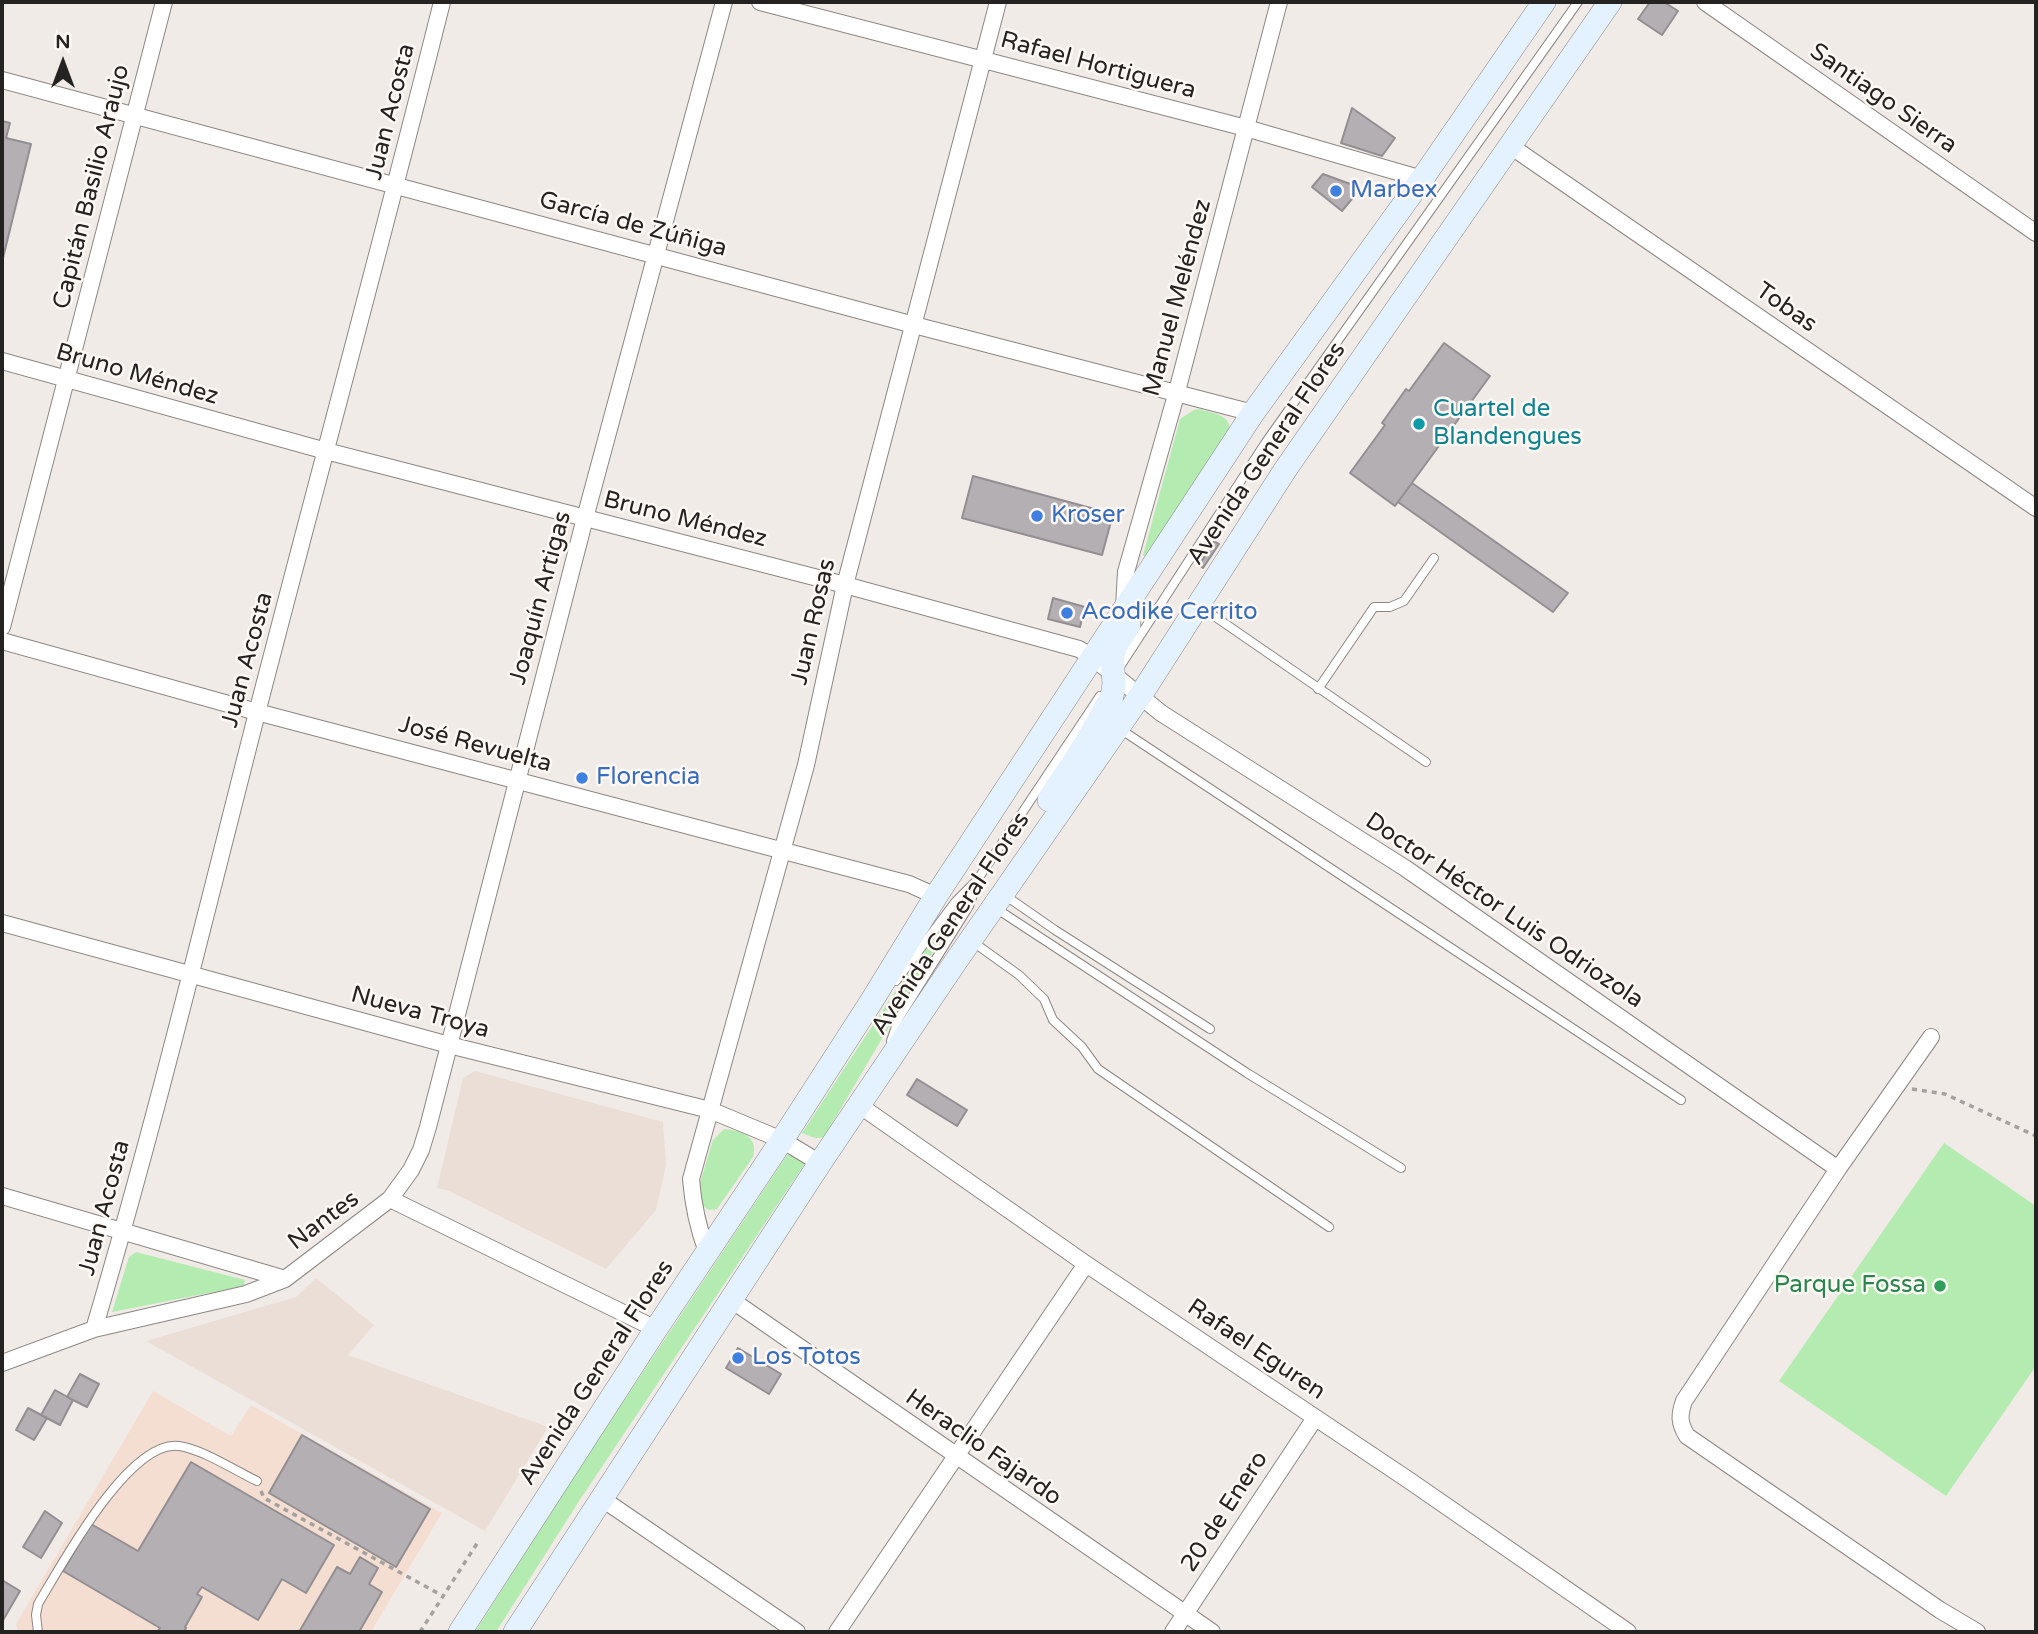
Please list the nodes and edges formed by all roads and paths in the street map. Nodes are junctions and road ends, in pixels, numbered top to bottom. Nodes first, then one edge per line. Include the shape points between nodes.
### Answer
1 (164, 2) edge
2 (442, 2) edge
3 (724, 2) edge
4 (761, 2) edge
5 (998, 2) edge
6 (1279, 2) edge
7 (1544, 2) edge
8 (1578, 2) edge
9 (1610, 2) edge
10 (1705, 2) edge
11 (983, 60) junction
12 (2, 80) edge
13 (134, 114) junction
14 (1246, 128) junction
15 (1509, 145) junction
16 (1422, 179) junction
17 (396, 186) junction
18 (2036, 233) edge
19 (656, 255) junction
20 (914, 325) junction
21 (2, 361) edge
22 (66, 379) junction
23 (1176, 395) junction
24 (1253, 413) junction
25 (326, 451) junction
26 (2036, 508) edge
27 (585, 518) junction
28 (1434, 558) dead end
29 (1155, 561) junction
30 (845, 584) junction
31 (1199, 605) junction
32 (1124, 607) junction
33 (2, 627) edge
34 (2, 641) edge
35 (1092, 657) junction
36 (1114, 676) junction
37 (1318, 689) junction
38 (1140, 696) junction
39 (257, 712) junction
40 (1118, 728) junction
41 (1426, 762) dead end
42 (517, 779) junction
43 (1039, 840) junction
44 (783, 851) junction
45 (978, 879) junction
46 (936, 896) junction
47 (999, 901) junction
48 (2, 923) edge
49 (970, 940) junction
50 (190, 976) junction
51 (871, 1002) junction
52 (1210, 1029) dead end
53 (1931, 1037) dead end
54 (449, 1045) junction
55 (878, 1076) junction
56 (1896, 1087) junction
57 (1681, 1101) dead end
58 (859, 1105) junction
59 (710, 1110) junction
60 (2036, 1136) edge
61 (782, 1140) junction
62 (820, 1163) junction
63 (1401, 1168) dead end
64 (1838, 1169) junction
65 (2, 1196) edge
66 (390, 1199) junction
67 (1329, 1227) dead end
68 (124, 1231) junction
69 (707, 1252) junction
70 (1086, 1264) junction
71 (285, 1279) junction
72 (730, 1299) junction
73 (94, 1329) junction
74 (656, 1329) junction
75 (2, 1363) edge
76 (1315, 1418) junction
77 (957, 1457) junction
78 (257, 1481) joint
79 (601, 1498) junction
80 (478, 1542) dead end
81 (443, 1596) junction
82 (1185, 1614) junction
83 (38, 1632) edge
84 (421, 1632) edge
85 (460, 1632) edge
86 (515, 1632) edge
87 (797, 1632) edge
88 (837, 1632) edge
89 (1173, 1632) edge
90 (1212, 1632) edge
91 (1628, 1632) edge
92 (1977, 1632) edge

1 - 13 street, Capitán Basilio Araujo
2 - 17 street, Juan Acosta
3 - 19 street, Joaquín Artigas
4 - 11 street, Rafael Hortiguera
5 - 11 street, Juan Rosas
6 - 14 street, Manuel Meléndez
7 - 16 main road, Avenida General Flores
8 - 36 lane, Avenida General Flores via 1266,442
9 - 15 main road, Avenida General Flores
10 - 18 street, Santiago Sierra
11 - 14 street, Rafael Hortiguera
11 - 20 street, Juan Rosas
12 - 13 street, García de Zúñiga
13 - 17 street, García de Zúñiga
13 - 22 street, Capitán Basilio Araujo
14 - 16 street, Rafael Hortiguera
14 - 23 street, Manuel Meléndez
15 - 26 street, Tobas
15 - 31 main road, Avenida General Flores via 1285,470
16 - 24 main road, Avenida General Flores
17 - 19 street, García de Zúñiga
17 - 25 street, Juan Acosta
19 - 20 street, García de Zúñiga
19 - 27 street, Joaquín Artigas
20 - 23 street, García de Zúñiga
20 - 30 street, Juan Rosas
21 - 22 street, Bruno Méndez
22 - 25 street, Bruno Méndez
22 - 33 street, Capitán Basilio Araujo
23 - 24 street, García de Zúñiga
23 - 32 street, Manuel Meléndez via 1126,572
24 - 29 main road, Avenida General Flores
25 - 27 street, Bruno Méndez
25 - 39 street, Juan Acosta
27 - 30 street, Bruno Méndez
27 - 42 street, Joaquín Artigas
28 - 37 lane via 1404,601 1374,607
29 - 32 main road, Avenida General Flores
29 - 36 main road via 1150,592 1112,656
30 - 35 street, Bruno Méndez via 1079,649
30 - 44 street, Juan Rosas
31 - 37 lane
31 - 38 main road, Avenida General Flores
32 - 35 main road, Avenida General Flores
34 - 39 street, José Revuelta
35 - 36 street, Bruno Méndez
35 - 46 main road, Avenida General Flores
36 - 38 street, Bruno Méndez
36 - 43 main road via 1104,714 1049,801
36 - 45 lane, Avenida General Flores
37 - 41 lane
38 - 40 main road, Avenida General Flores
38 - 64 street, Doctor Héctor Luis Odriozola via 1405,868
39 - 42 street, José Revuelta
39 - 50 street, Juan Acosta
40 - 43 main road, Avenida General Flores
40 - 57 lane
42 - 44 street, José Revuelta
42 - 54 street, Joaquín Artigas
43 - 47 main road, Avenida General Flores
44 - 46 street, José Revuelta via 909,884
44 - 59 street, Juan Rosas
45 - 51 lane, Avenida General Flores via 884,998
45 - 55 lane, Avenida General Flores via 969,906 899,1018
46 - 51 main road, Avenida General Flores
47 - 49 main road, Avenida General Flores
47 - 52 lane via 1055,930
47 - 63 lane via 1236,1066
48 - 50 street, Nueva Troya
49 - 55 main road, Avenida General Flores
49 - 67 lane via 1020,975 1044,999 1053,1020 1098,1069
50 - 54 street, Nueva Troya
50 - 68 street, Juan Acosta
51 - 61 main road, Avenida General Flores
53 - 56 street
54 - 59 street, Nueva Troya
54 - 66 street, Joaquín Artigas via 421,1150
55 - 58 main road, Avenida General Flores
56 - 60 path via 1945,1094
56 - 64 street
58 - 62 main road, Avenida General Flores
58 - 70 street, Rafael Eguren
59 - 61 street, Nueva Troya
59 - 69 street, Juan Rosas via 691,1179
61 - 62 street, Nueva Troya
61 - 69 main road, Avenida General Flores
62 - 72 main road, Avenida General Flores
64 - 92 street via 1684,1401 1681,1427 1687,1436
65 - 68 street
66 - 71 street, Nantes
66 - 74 street, Nantes
68 - 71 street
68 - 73 street, Juan Acosta
69 - 74 main road, Avenida General Flores
70 - 76 street, Rafael Eguren
70 - 77 street
71 - 73 street, Nantes via 246,1294
72 - 77 street, Heraclio Fajardo
72 - 79 main road, Avenida General Flores
73 - 75 street, Nantes
74 - 85 main road, Avenida General Flores
76 - 82 street, 20 de Enero
76 - 91 street, Rafael Eguren
77 - 82 street, Heraclio Fajardo
77 - 88 street
78 - 81 path via 264,1498
78 - 83 lane via 180,1446 155,1451 91,1516 38,1604
79 - 86 main road, Avenida General Flores
79 - 87 street
80 - 81 path
81 - 84 path
82 - 89 street, 20 de Enero
82 - 90 street, Heraclio Fajardo

